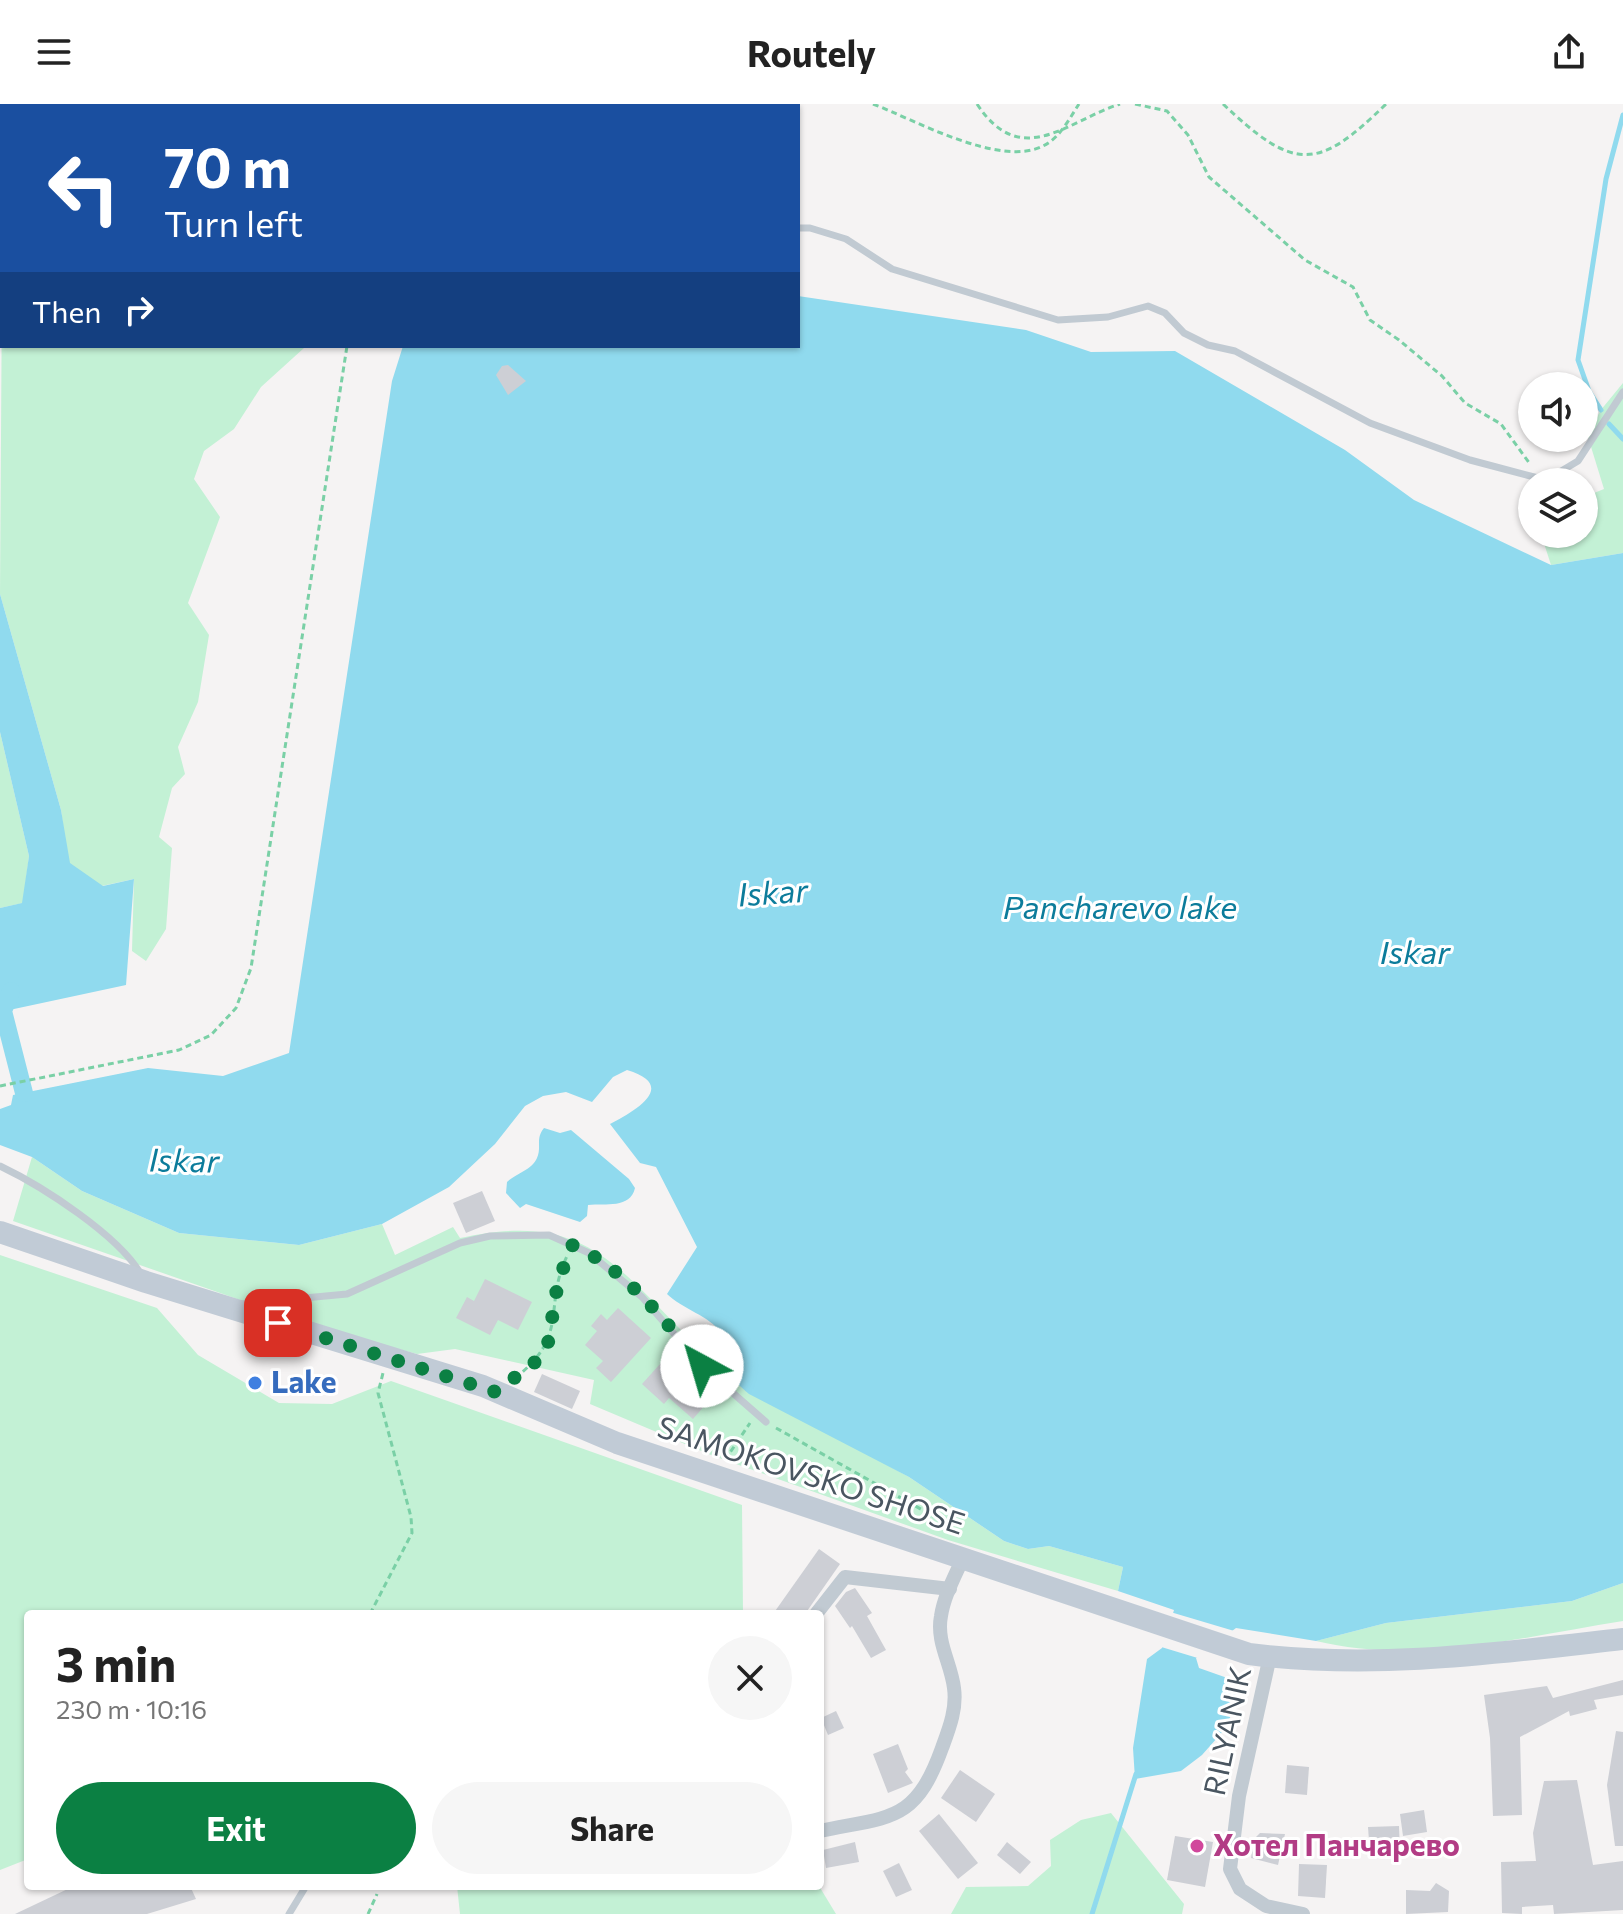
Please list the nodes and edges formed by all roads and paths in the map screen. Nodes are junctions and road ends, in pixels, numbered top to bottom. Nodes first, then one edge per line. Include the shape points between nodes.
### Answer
1 (873, 104) edge
2 (977, 104) edge
3 (1079, 104) edge
4 (1120, 104) edge
5 (1135, 104) edge
6 (1223, 104) edge
7 (1386, 104) edge
8 (1060, 133) junction
9 (800, 228) edge
10 (347, 348) edge
11 (1623, 392) edge
12 (1531, 468) edge
13 (1566, 468) edge
14 (1518, 473) edge
15 (0, 1086) edge
16 (0, 1166) edge
17 (0, 1232) edge
18 (572, 1245) junction
19 (146, 1282) junction
20 (220, 1306) junction
21 (496, 1392) junction
22 (378, 1393) dead end
23 (756, 1414) junction
24 (766, 1422) joint
25 (715, 1474) junction
26 (935, 1517) dead end
27 (963, 1558) junction
28 (950, 1589) junction
29 (372, 1610) edge
30 (819, 1610) edge
31 (1623, 1639) edge
32 (1270, 1656) junction
33 (824, 1830) edge
34 (304, 1890) edge
35 (377, 1894) dead end
36 (289, 1914) edge
37 (368, 1914) edge
38 (1303, 1914) edge

1 - 8 path via 979,147 1024,151 1043,146
2 - 8 path via 990,124 1025,140
3 - 8 path
4 - 8 path
5 - 12 path via 1167,111 1188,135 1209,177 1305,260 1353,287 1370,320 1442,376 1465,403 1501,424
6 - 7 path via 1253,132 1307,156 1329,152 1350,139
9 - 14 lane via 846,239 892,269 1058,320 1108,317 1148,306 1165,313 1184,333 1235,351 1370,423
10 - 15 path via 251,968 236,1008 211,1035 179,1050
11 - 13 lane via 1578,461
16 - 19 lane via 47,1192 120,1248
17 - 19 main road, SAMOKOVSKO SHOSE
18 - 20 lane via 549,1235 490,1236 410,1263 347,1294
18 - 21 path via 558,1282 548,1343 539,1359
18 - 23 lane via 642,1297 702,1366
19 - 20 main road, SAMOKOVSKO SHOSE
20 - 21 main road, SAMOKOVSKO SHOSE
21 - 25 main road, SAMOKOVSKO SHOSE via 617,1443
22 - 29 path via 412,1533
23 - 24 lane
23 - 25 path
24 - 26 path
25 - 27 main road, SAMOKOVSKO SHOSE
27 - 28 street
27 - 32 main road, SAMOKOVSKO SHOSE via 1162,1627
28 - 30 street via 845,1577
28 - 33 street via 940,1639 954,1688 953,1717 933,1773 914,1804 893,1816
31 - 32 main road, SAMOKOVSKO SHOSE via 1424,1660 1345,1663
32 - 38 street, RILYANIK via 1239,1796 1230,1869 1240,1889 1266,1906
34 - 36 lane
35 - 37 path

